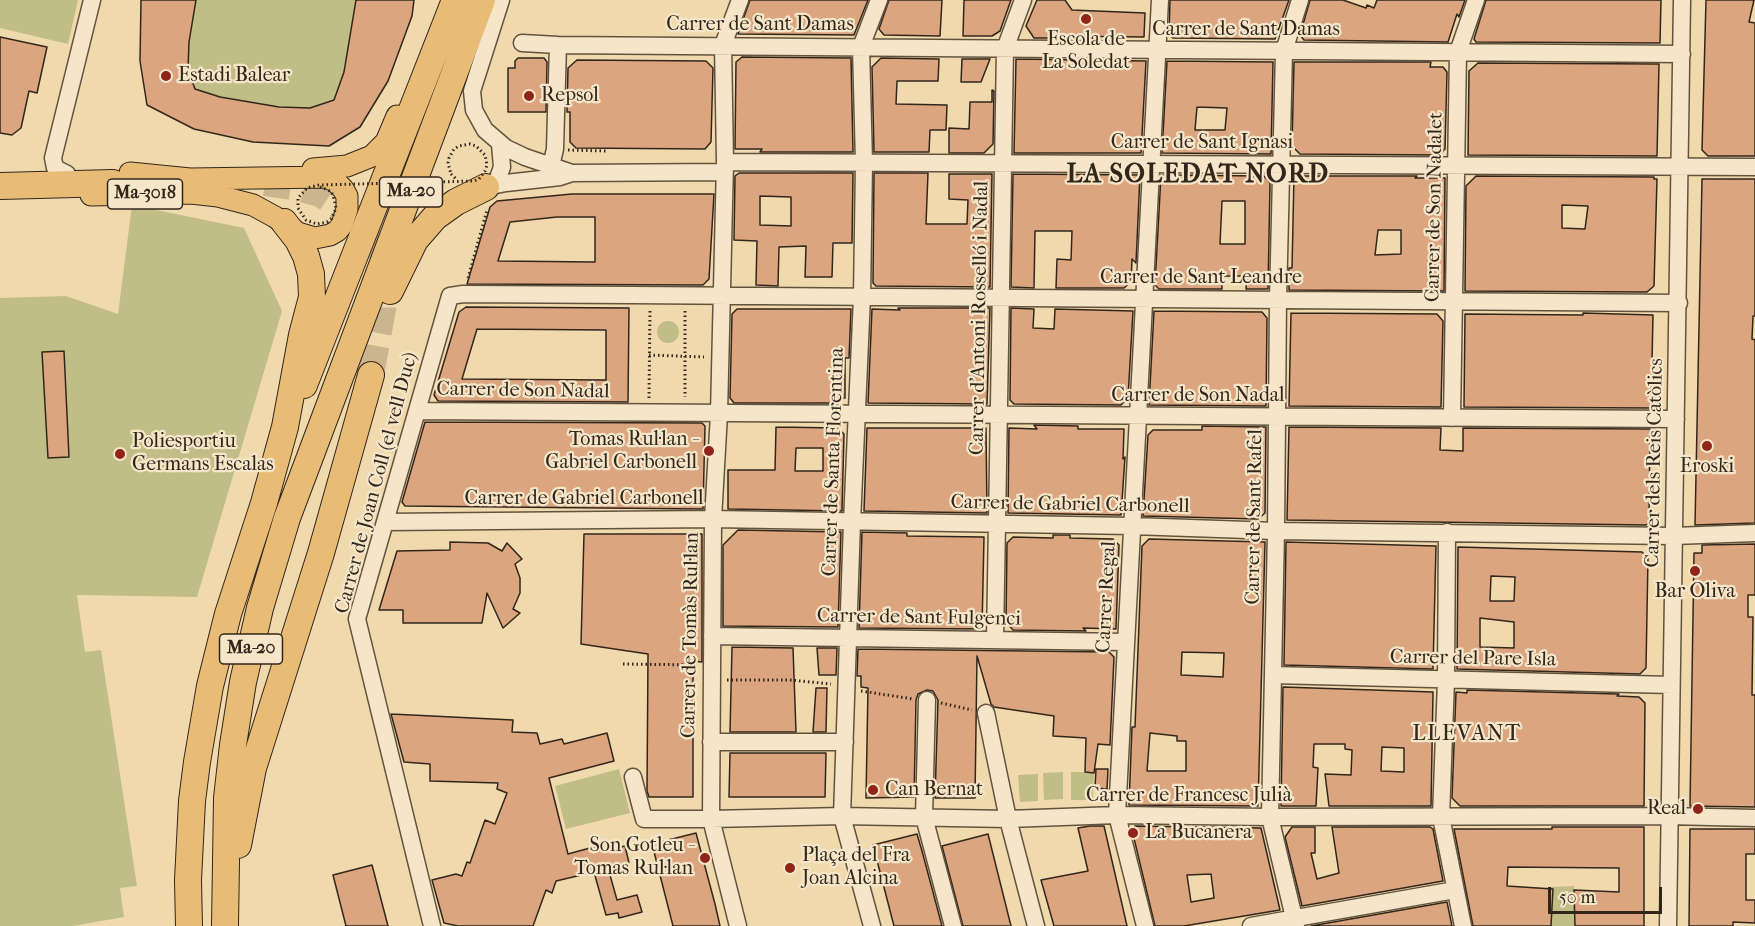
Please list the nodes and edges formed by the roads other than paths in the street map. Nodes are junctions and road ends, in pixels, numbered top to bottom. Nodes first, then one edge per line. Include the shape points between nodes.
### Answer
1 (93, 0) edge
2 (441, 0) edge
3 (455, 0) edge
4 (482, 0) edge
5 (499, 0) edge
6 (740, 0) edge
7 (879, 0) edge
8 (1023, 0) edge
9 (1160, 0) edge
10 (1300, 0) edge
11 (1476, 0) edge
12 (1682, 0) edge
13 (522, 43) dead end
14 (558, 45) junction
15 (723, 45) junction
16 (861, 47) junction
17 (1005, 49) junction
18 (1156, 51) junction
19 (1284, 51) junction
20 (1458, 52) junction
21 (1682, 54) junction
22 (392, 130) junction
23 (500, 144) junction
24 (864, 163) junction
25 (1151, 163) junction
26 (1003, 164) junction
27 (1283, 165) junction
28 (551, 166) junction
29 (1455, 166) junction
30 (725, 167) junction
31 (1679, 167) junction
32 (1755, 167) edge
33 (572, 173) junction
34 (67, 174) junction
35 (0, 175) edge
36 (121, 178) junction
37 (0, 186) edge
38 (491, 191) junction
39 (0, 197) edge
40 (284, 222) junction
41 (457, 295) joint
42 (723, 296) junction
43 (862, 297) junction
44 (1001, 298) junction
45 (1144, 299) junction
46 (1278, 300) junction
47 (1455, 301) junction
48 (1679, 303) junction
49 (332, 314) junction
50 (376, 314) junction
51 (371, 375) tunnel mouth
52 (339, 384) junction
53 (417, 411) junction
54 (719, 414) junction
55 (858, 415) junction
56 (999, 416) junction
57 (1138, 417) junction
58 (1277, 417) junction
59 (1452, 418) junction
60 (1676, 419) junction
61 (285, 427) junction
62 (713, 519) junction
63 (385, 522) junction
64 (852, 522) junction
65 (997, 524) junction
66 (1132, 526) junction
67 (1276, 531) junction
68 (1447, 532) junction
69 (1755, 533) edge
70 (1674, 536) junction
71 (712, 636) junction
72 (848, 638) junction
73 (995, 640) junction
74 (1126, 642) junction
75 (1273, 675) junction
76 (1446, 680) junction
77 (1671, 685) junction
78 (927, 700) dead end
79 (986, 713) dead end
80 (711, 742) junction
81 (845, 742) junction
82 (633, 777) dead end
83 (1117, 815) junction
84 (842, 816) junction
85 (1668, 816) junction
86 (924, 817) junction
87 (1270, 817) junction
88 (1441, 817) junction
89 (1755, 818) edge
90 (711, 819) junction
91 (1008, 819) junction
92 (1455, 890) junction
93 (1295, 922) edge
94 (189, 926) edge
95 (226, 926) edge
96 (432, 926) edge
97 (738, 926) edge
98 (872, 926) edge
99 (953, 926) edge
100 (1036, 926) edge
101 (1145, 926) edge
102 (1251, 926) edge
103 (1463, 926) edge
104 (1668, 926) edge

1 - 34 street via 53,158 55,168
2 - 22 main road
3 - 49 highway, Ma-20
4 - 52 highway, Ma-20
5 - 23 street via 475,76 472,101 485,130
5 - 50 highway
6 - 15 street
7 - 16 street, Carrer de Santa Florentina
8 - 17 street, Carrer d'Antoni Rosselló i Nadal
9 - 18 street, Carrer Regal
10 - 19 street, Carrer de Sant Rafel
11 - 20 street, Carrer de Son Nadalet
12 - 21 street, Carrer dels Reis Catòlics
13 - 14 street, Carrer de Sant Damas
14 - 15 street, Carrer de Sant Damas
14 - 28 street via 555,149
15 - 16 street, Carrer de Sant Damas
15 - 30 street
16 - 17 street, Carrer de Sant Damas
16 - 24 street, Carrer de Santa Florentina
17 - 18 street, Carrer de Sant Damas
17 - 26 street, Carrer d'Antoni Rosselló i Nadal
18 - 19 street, Carrer de Sant Damas
18 - 25 street, Carrer Regal
19 - 20 street, Carrer de Sant Damas
19 - 27 street, Carrer de Sant Rafel
20 - 21 street, Carrer de Sant Damas
20 - 29 street, Carrer de Son Nadalet
21 - 31 street, Carrer dels Reis Catòlics
22 - 36 main road, Ma-3018 via 372,156 347,166
22 - 49 highway
23 - 28 street
23 - 38 street via 502,167
24 - 26 street, Carrer de Sant Ignasi
24 - 30 street, Carrer de Sant Ignasi
24 - 43 street, Carrer de Santa Florentina
25 - 26 street, Carrer de Sant Ignasi
25 - 27 street, Carrer de Sant Ignasi
25 - 45 street, Carrer Regal
26 - 44 street, Carrer d'Antoni Rosselló i Nadal
27 - 29 street, Carrer de Sant Ignasi
27 - 46 street, Carrer de Sant Rafel
28 - 33 street
28 - 38 street
29 - 31 street, Carrer de Sant Ignasi
29 - 47 street, Carrer de Son Nadalet
30 - 33 street, Carrer de Sant Ignasi
30 - 42 street
31 - 32 street, Carrer de Sant Ignasi
31 - 48 street, Carrer dels Reis Catòlics
33 - 38 street via 506,183
34 - 35 main road, Ma-3018
34 - 36 main road, Ma-3018
36 - 37 highway
36 - 40 main road via 327,177 347,196 342,225 323,238 307,237
38 - 50 highway via 451,206 435,217 415,240
39 - 40 main road, Ma-3018 via 204,194 254,205
40 - 61 highway via 303,248 312,284
41 - 42 street, Carrer de Sant Leandre
41 - 53 street, Carrer de Joan Coll (el vell Duc)
42 - 43 street, Carrer de Sant Leandre
42 - 54 street
43 - 44 street, Carrer de Sant Leandre
43 - 55 street, Carrer de Santa Florentina
44 - 45 street, Carrer de Sant Leandre
44 - 56 street, Carrer d'Antoni Rosselló i Nadal
45 - 46 street, Carrer de Sant Leandre
45 - 57 street, Carrer Regal
46 - 47 street, Carrer de Sant Leandre
46 - 58 street, Carrer de Sant Rafel
47 - 48 street, Carrer de Sant Leandre
47 - 59 street, Carrer de Son Nadalet
48 - 60 street, Carrer dels Reis Catòlics
49 - 61 highway, Ma-20
50 - 52 highway
51 - 95 highway via 324,542 253,768
52 - 95 highway, Ma-20 via 287,518 243,682 227,798
53 - 54 street, Carrer de Son Nadal
53 - 63 street, Carrer de Joan Coll (el vell Duc)
54 - 55 street, Carrer de Son Nadal
54 - 62 street, Carrer de Tomàs Rul·lan
55 - 56 street, Carrer de Son Nadal
55 - 64 street, Carrer de Santa Florentina
56 - 57 street, Carrer de Son Nadal
56 - 65 street, Carrer d'Antoni Rosselló i Nadal
57 - 58 street, Carrer de Son Nadal
57 - 66 street, Carrer Regal
58 - 59 street, Carrer de Son Nadal
58 - 67 street, Carrer de Sant Rafel
59 - 60 street, Carrer de Son Nadal
60 - 70 street, Carrer dels Reis Catòlics
61 - 94 highway, Ma-20 via 228,614 202,725 189,841
62 - 63 street, Carrer de Gabriel Carbonell
62 - 64 street, Carrer de Gabriel Carbonell
62 - 71 street, Carrer de Tomàs Rul·lan
63 - 96 street, Carrer de Joan Coll (el vell Duc) via 357,619
64 - 65 street, Carrer de Gabriel Carbonell
64 - 72 street, Carrer de Santa Florentina
65 - 66 street, Carrer de Gabriel Carbonell
65 - 73 street, Carrer d'Antoni Rosselló i Nadal
66 - 67 street, Carrer de Gabriel Carbonell
66 - 74 street, Carrer Regal
67 - 68 street, Carrer de Gabriel Carbonell
67 - 75 street, Carrer de Sant Rafel
68 - 70 street, Carrer de Gabriel Carbonell
68 - 76 street
69 - 70 street, Carrer de Gabriel Carbonell
70 - 77 street, Carrer dels Reis Catòlics
71 - 72 street, Carrer de Sant Fulgenci
71 - 80 street, Carrer de Tomàs Rul·lan
72 - 73 street, Carrer de Sant Fulgenci
72 - 81 street, Carrer de Santa Florentina
73 - 74 street, Carrer de Sant Fulgenci
74 - 83 street, Carrer Regal
75 - 76 street, Carrer del Pare Isla
75 - 87 street, Carrer de Sant Rafel
76 - 77 street, Carrer del Pare Isla
76 - 88 street
77 - 85 street, Carrer dels Reis Catòlics
78 - 86 street
79 - 91 street
80 - 81 street
80 - 90 street, Carrer de Tomàs Rul·lan
81 - 84 street, Carrer de Santa Florentina
82 - 90 street via 644,819
83 - 87 street, Carrer de Francesc Julià
83 - 91 street, Carrer de Francesc Julià
83 - 101 street, Carrer Regal
84 - 86 street, Carrer de Francesc Julià
84 - 90 street, Carrer de Francesc Julià
84 - 98 street, Carrer de Santa Florentina
85 - 88 street, Carrer de Francesc Julià
85 - 89 street, Carrer de Francesc Julià
85 - 104 street, Carrer dels Reis Catòlics
86 - 91 street, Carrer de Francesc Julià
86 - 99 street
87 - 88 street, Carrer de Francesc Julià
87 - 93 street, Carrer de Sant Rafel
88 - 92 street
90 - 97 street, Carrer de Tomàs Rul·lan
91 - 100 street
92 - 93 street
92 - 103 street
93 - 102 street

